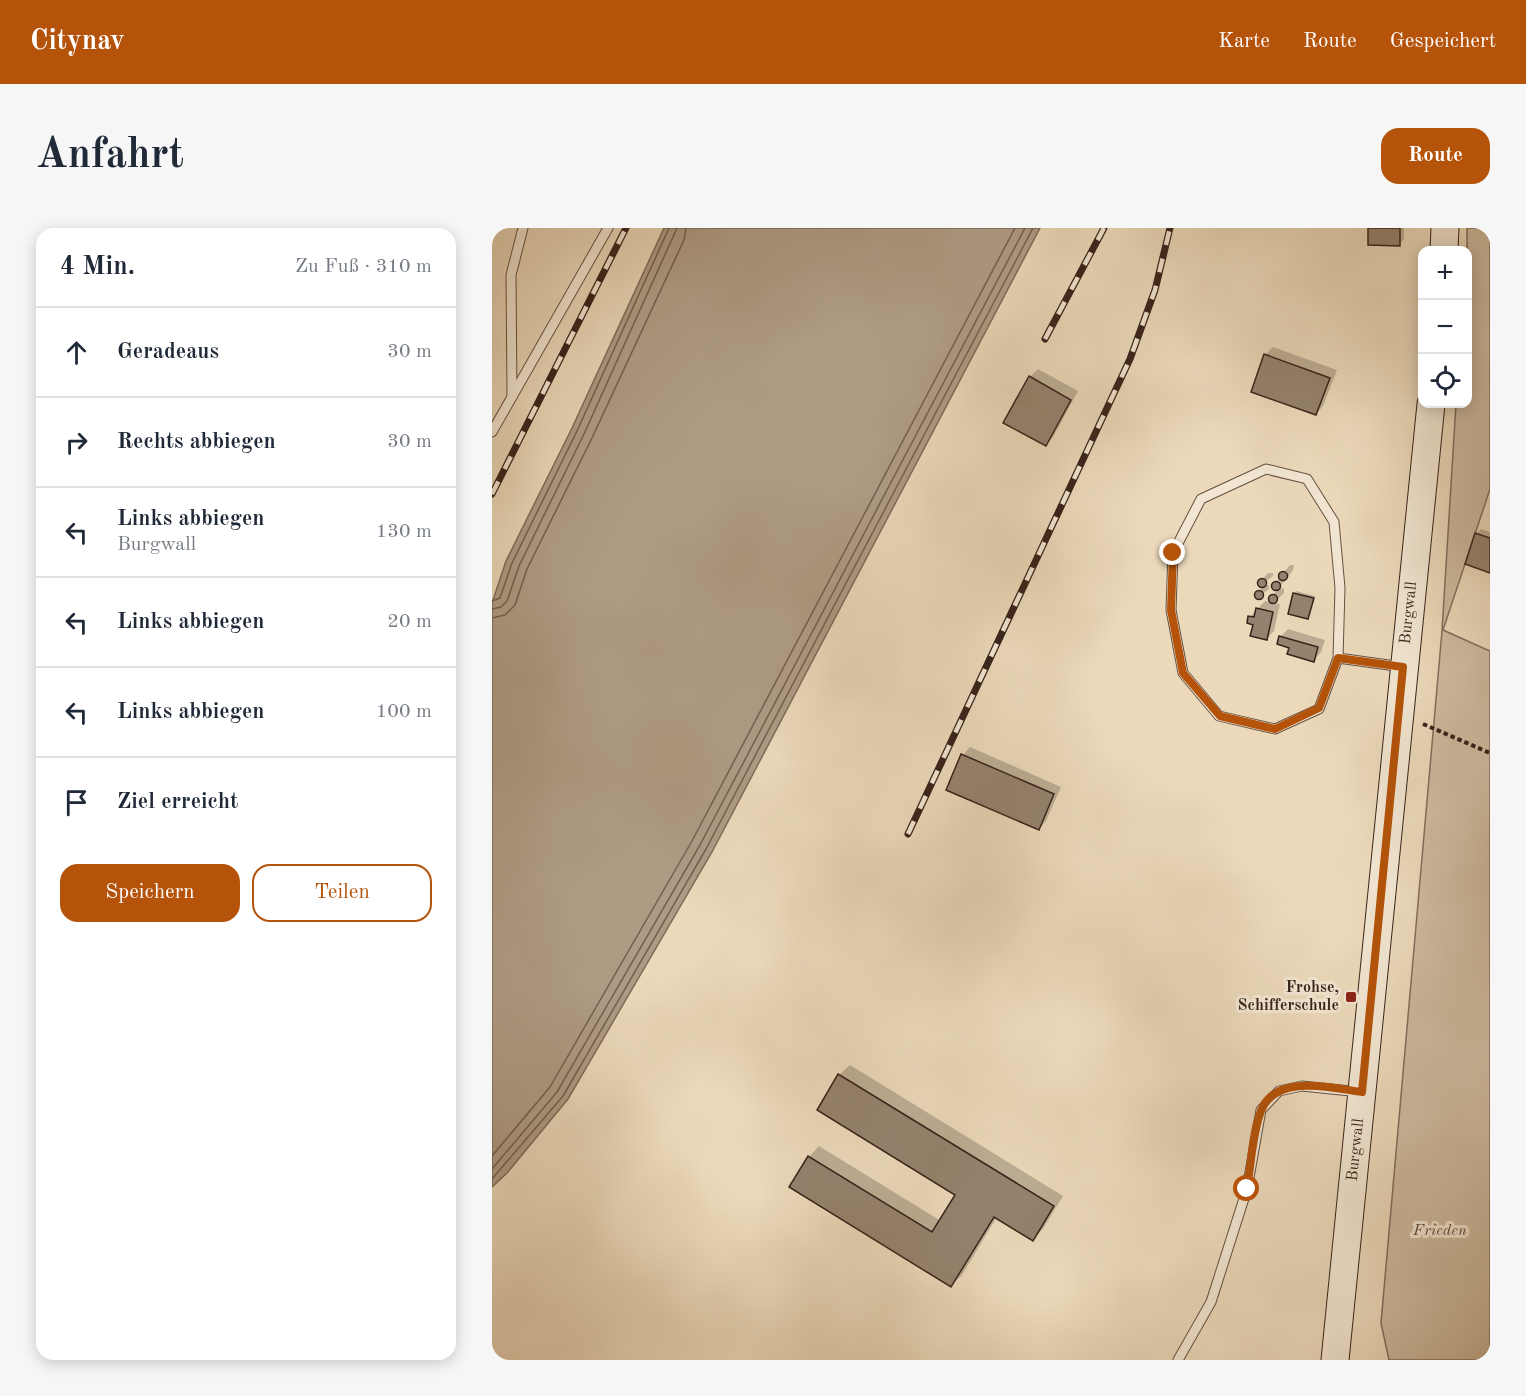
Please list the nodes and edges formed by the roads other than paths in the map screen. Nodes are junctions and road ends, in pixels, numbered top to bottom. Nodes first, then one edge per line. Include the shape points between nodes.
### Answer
1 (523, 228) edge
2 (608, 228) edge
3 (1445, 228) edge
4 (1444, 246) edge
5 (512, 399) junction
6 (1431, 408) edge
7 (492, 432) edge
8 (1338, 658) junction
9 (1403, 667) junction
10 (1362, 1092) junction
11 (1178, 1360) edge
12 (1335, 1360) edge

1 - 5 lane via 512,275
2 - 5 lane
3 - 4 street
5 - 7 lane
6 - 9 street, Burgwall
8 - 8 lane via 1319,708 1275,729 1220,716 1183,673 1171,610 1173,553 1201,499 1266,469 1307,478 1334,522 1341,599
8 - 9 lane
9 - 10 street, Burgwall
10 - 11 lane via 1302,1086 1279,1091 1261,1110 1247,1189 1211,1302
10 - 12 street, Burgwall

